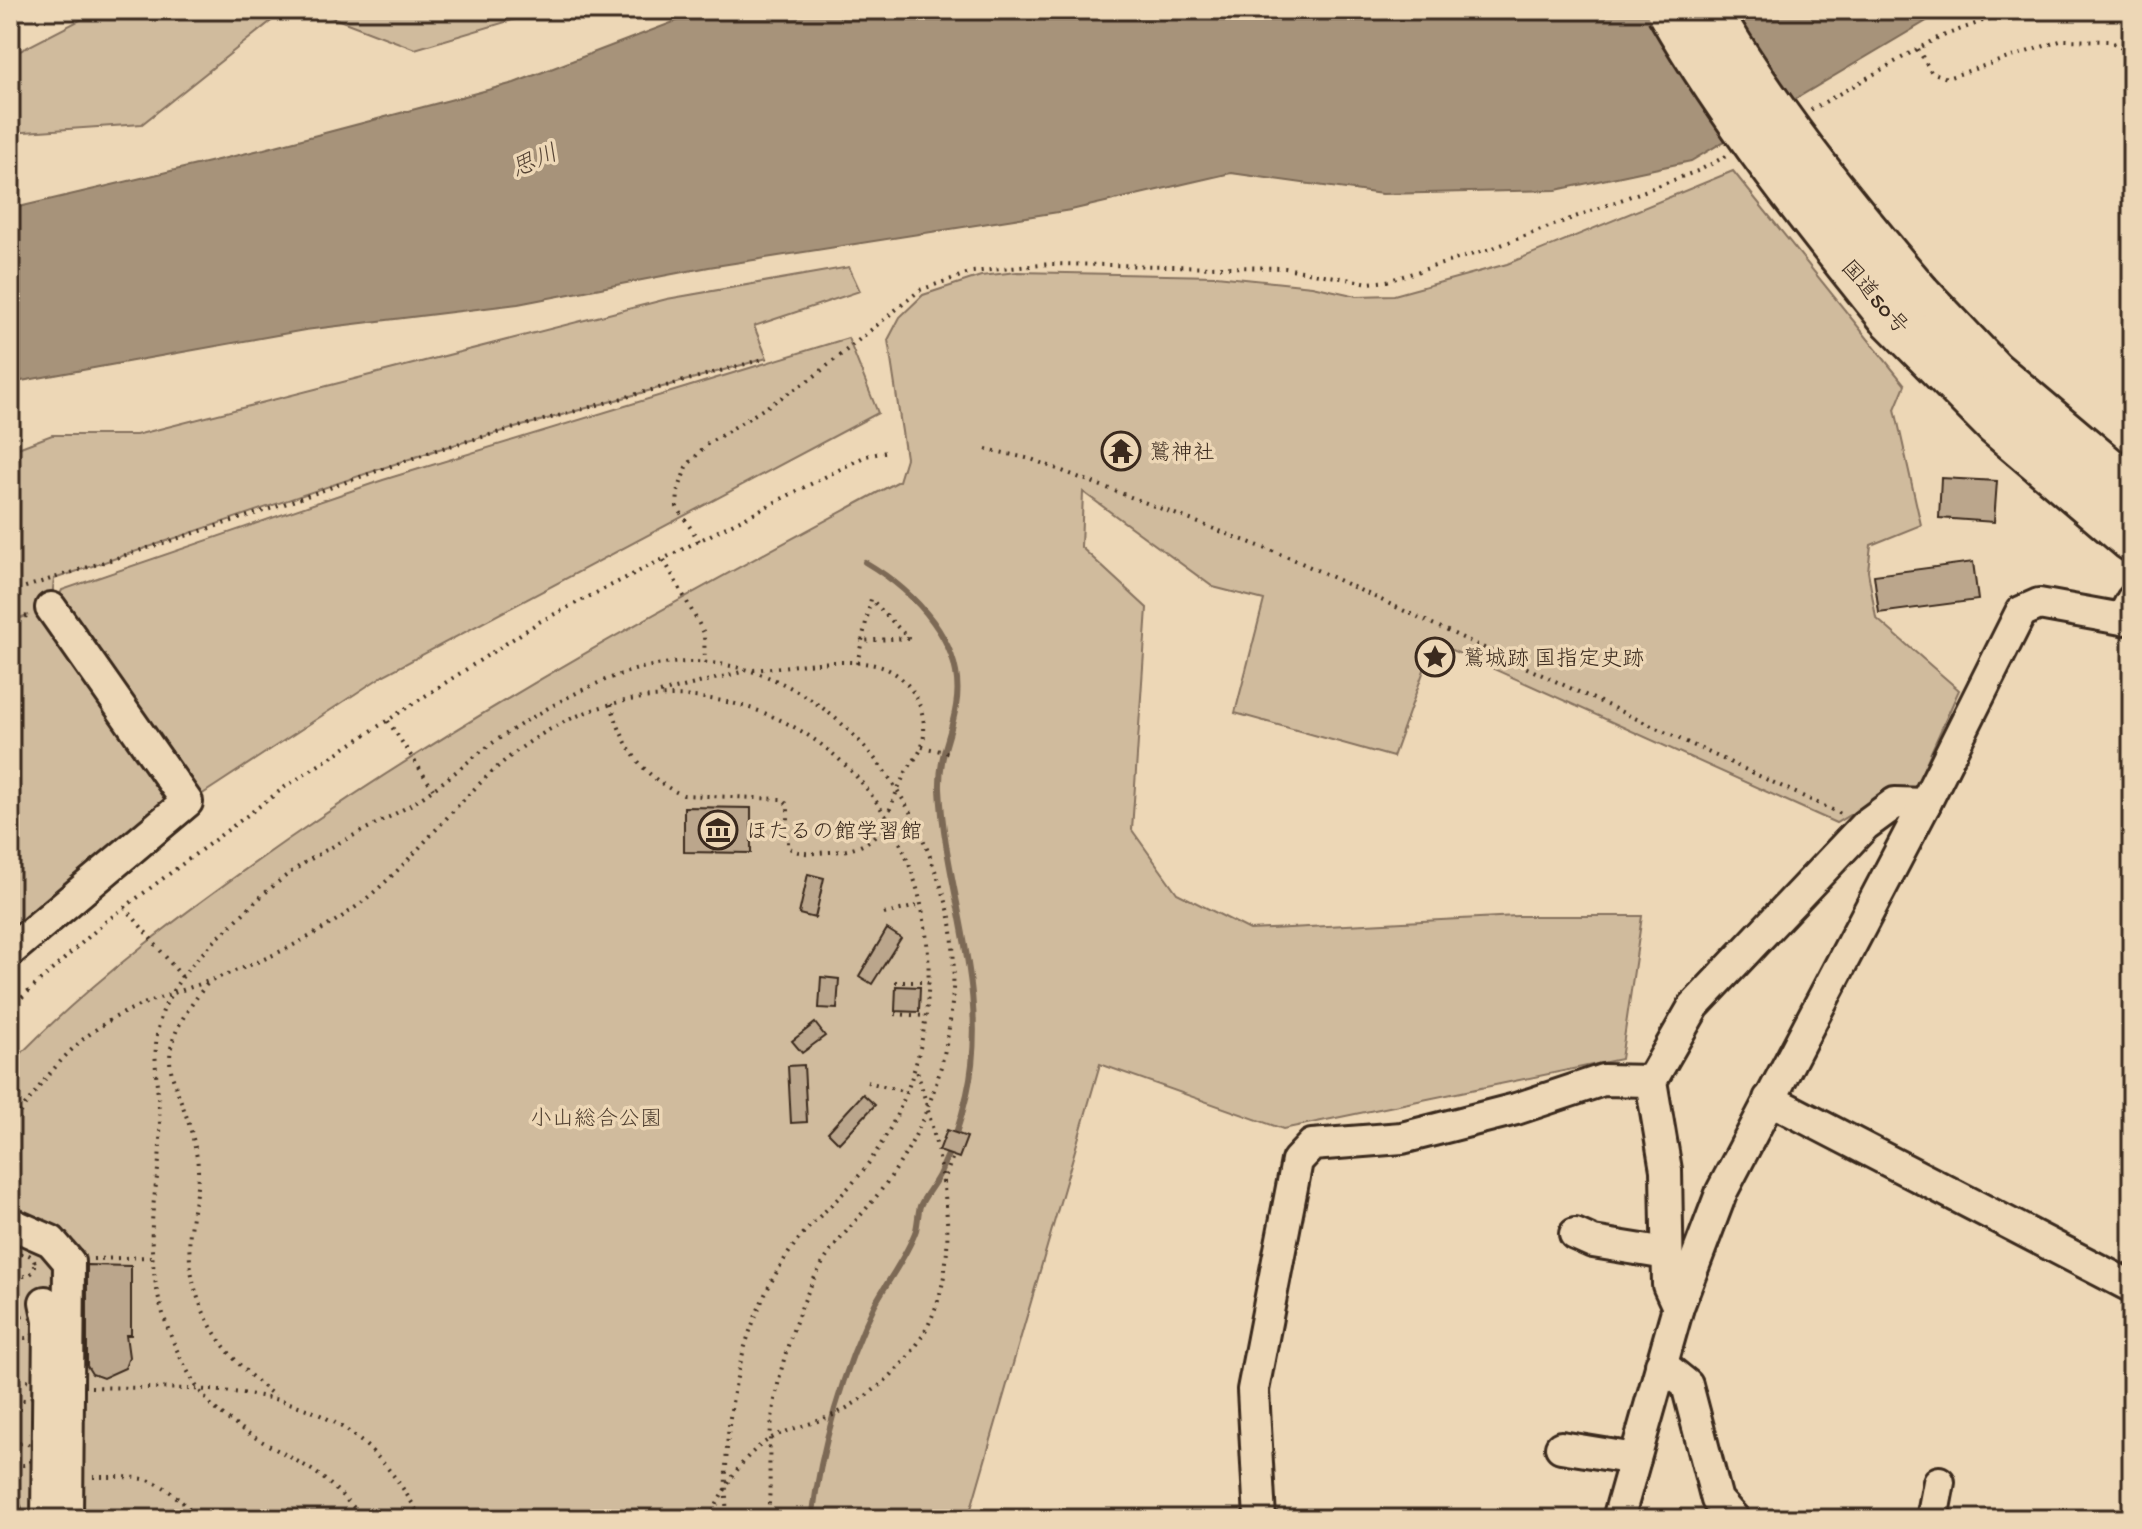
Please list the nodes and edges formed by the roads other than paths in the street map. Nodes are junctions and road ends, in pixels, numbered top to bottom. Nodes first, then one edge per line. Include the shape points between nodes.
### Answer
1 (1669, 10) edge
2 (1708, 10) edge
3 (1904, 305) junction
4 (2132, 490) edge
5 (2132, 539) edge
6 (51, 608) dead end
7 (2129, 617) edge
8 (1925, 804) junction
9 (10, 951) edge
10 (1651, 1081) junction
11 (1769, 1099) junction
12 (10, 1223) edge
13 (1575, 1234) dead end
14 (1667, 1254) junction
15 (2132, 1287) edge
16 (45, 1302) dead end
17 (1678, 1307) junction
18 (1661, 1364) junction
19 (1561, 1447) dead end
20 (1635, 1459) junction
21 (1939, 1482) dead end
22 (1721, 1513) edge
23 (47, 1519) edge
24 (67, 1519) edge
25 (1260, 1519) edge
26 (1618, 1519) edge
27 (1932, 1519) edge

1 - 3 highway, 国道50号, bridge via 1792,193
2 - 3 highway, 国道50号, bridge
3 - 4 highway, 国道50号
3 - 5 highway, 国道50号 via 2008,434
6 - 9 street via 187,802
7 - 8 street via 2039,604 2021,612
8 - 10 street via 1895,803 1865,825 1694,1006
8 - 11 street
10 - 14 street via 1666,1170
10 - 25 street via 1603,1080 1402,1138 1312,1145 1297,1161 1253,1390
11 - 15 street
11 - 17 street via 1722,1191
12 - 24 street via 51,1241 69,1262
13 - 14 street
14 - 17 street via 1668,1285
16 - 23 street
17 - 18 street
18 - 20 street
18 - 22 street via 1687,1385
19 - 20 street
20 - 26 street
21 - 27 street

